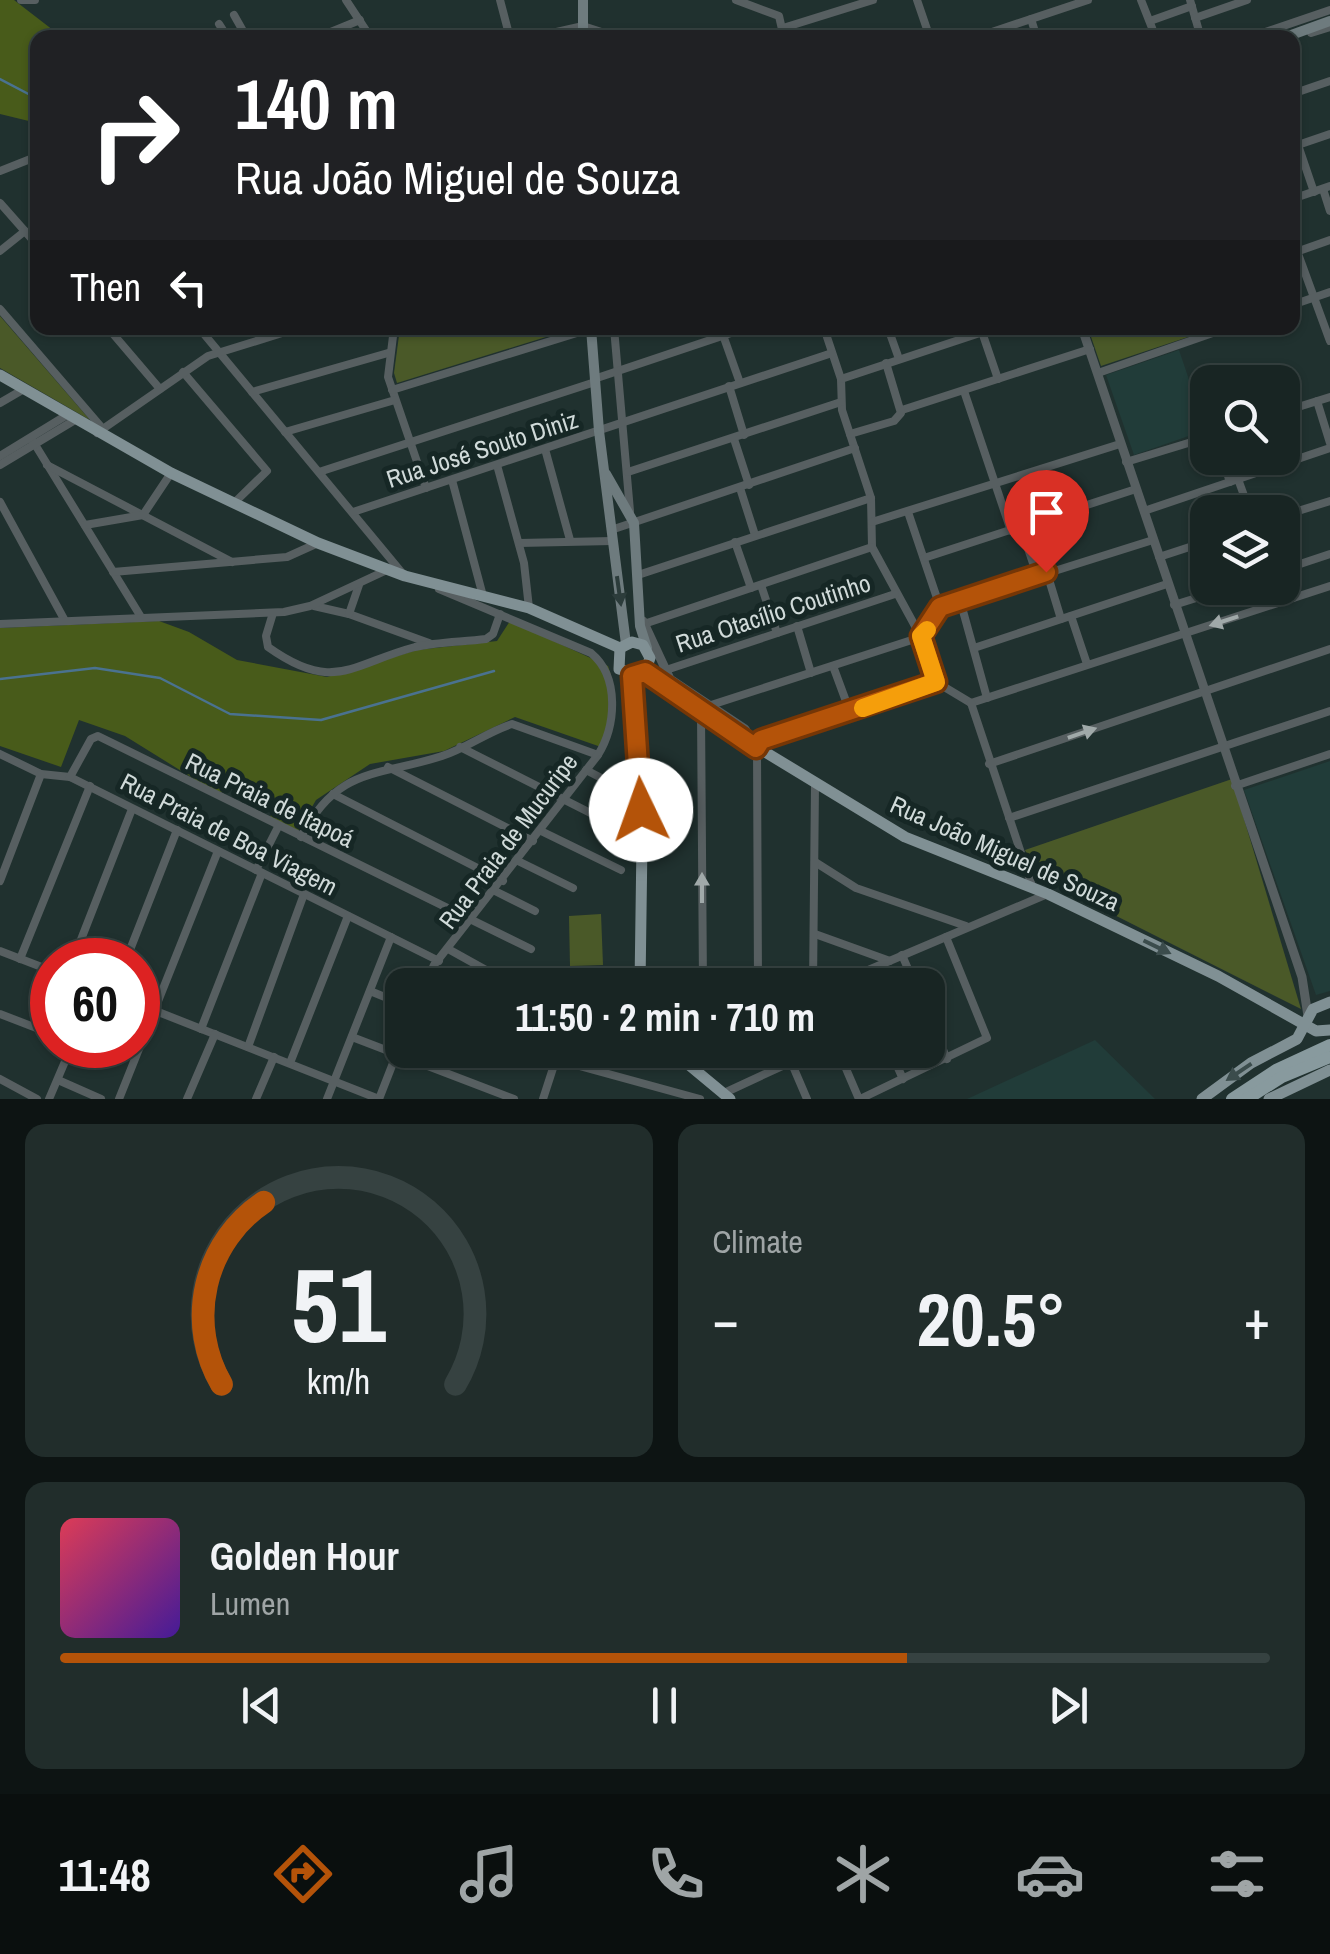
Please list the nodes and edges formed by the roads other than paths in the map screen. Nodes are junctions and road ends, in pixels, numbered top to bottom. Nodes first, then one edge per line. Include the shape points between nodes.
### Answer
1 (22, 0) edge
2 (34, 0) edge
3 (346, 0) edge
4 (500, 0) edge
5 (583, 0) edge
6 (736, 0) edge
7 (873, 0) edge
8 (917, 0) edge
9 (1088, 0) edge
10 (1141, 0) edge
11 (1248, 0) edge
12 (1323, 0) edge
13 (1191, 3) edge
14 (763, 4) edge
15 (234, 15) dead end
16 (1196, 18) junction
17 (1329, 18) edge
18 (1031, 19) junction
19 (360, 20) junction
20 (1150, 21) junction
21 (220, 24) dead end
22 (223, 30) edge
23 (242, 30) edge
24 (336, 30) edge
25 (366, 30) edge
26 (508, 30) edge
27 (583, 30) edge
28 (782, 30) edge
29 (791, 30) edge
30 (927, 30) edge
31 (998, 30) edge
32 (1035, 30) edge
33 (1153, 30) edge
34 (1199, 30) edge
35 (1297, 30) edge
36 (1330, 81) edge
37 (1300, 91) edge
38 (1330, 134) edge
39 (1300, 144) edge
40 (1300, 154) edge
41 (30, 159) edge
42 (0, 171) edge
43 (1322, 189) edge
44 (0, 203) edge
45 (1330, 210) edge
46 (25, 231) junction
47 (30, 237) edge
48 (1330, 240) edge
49 (1300, 250) edge
50 (0, 251) edge
51 (1300, 266) edge
52 (1330, 292) edge
53 (1312, 298) junction
54 (1300, 302) edge
55 (0, 309) edge
56 (114, 335) edge
57 (205, 335) edge
58 (273, 335) edge
59 (392, 335) edge
60 (571, 335) edge
61 (592, 335) edge
62 (615, 335) edge
63 (723, 335) joint
64 (826, 335) edge
65 (891, 335) edge
66 (967, 335) edge
67 (980, 335) edge
68 (1085, 335) edge
69 (1207, 335) edge
70 (1328, 340) edge
71 (1090, 349) junction
72 (218, 350) junction
73 (388, 353) junction
74 (832, 353) junction
75 (900, 359) junction
76 (886, 363) junction
77 (618, 371) junction
78 (183, 372) junction
79 (1098, 373) junction
80 (0, 375) edge
81 (841, 379) junction
82 (998, 379) junction
83 (594, 380) junction
84 (740, 383) junction
85 (729, 386) junction
86 (160, 388) junction
87 (24, 389) junction
88 (964, 391) junction
89 (252, 392) junction
90 (394, 395) junction
91 (1330, 397) edge
92 (1317, 401) junction
93 (841, 402) junction
94 (0, 403) edge
95 (1300, 406) edge
96 (902, 410) junction
97 (71, 418) junction
98 (624, 423) junction
99 (100, 431) junction
100 (599, 431) junction
101 (285, 432) junction
102 (850, 434) junction
103 (744, 435) junction
104 (734, 439) junction
105 (33, 442) junction
106 (1190, 442) edge
107 (411, 444) junction
108 (1120, 444) junction
109 (1330, 446) edge
110 (855, 448) junction
111 (545, 449) junction
112 (0, 456) edge
113 (1126, 462) junction
114 (0, 465) edge
115 (47, 465) junction
116 (497, 465) junction
117 (603, 469) junction
118 (319, 472) junction
119 (628, 472) junction
120 (171, 473) junction
121 (1231, 475) edge
122 (452, 480) junction
123 (1234, 481) junction
124 (995, 485) junction
125 (745, 486) junction
126 (426, 488) junction
127 (1136, 489) junction
128 (1241, 495) edge
129 (871, 498) junction
130 (1330, 501) edge
131 (0, 502) edge
132 (234, 503) junction
133 (1300, 510) edge
134 (630, 511) junction
135 (1144, 511) junction
136 (353, 512) junction
137 (908, 512) junction
138 (143, 515) junction
139 (872, 522) junction
140 (634, 523) junction
141 (84, 525) junction
142 (1016, 530) junction
143 (612, 535) junction
144 (755, 536) junction
145 (570, 540) junction
146 (1153, 540) junction
147 (736, 542) junction
148 (318, 543) junction
149 (519, 543) junction
150 (872, 547) junction
151 (1190, 547) edge
152 (1330, 554) edge
153 (1159, 557) junction
154 (924, 558) junction
155 (232, 562) junction
156 (1300, 564) edge
157 (387, 570) junction
158 (114, 572) junction
159 (1042, 574) junction
160 (638, 575) junction
161 (405, 576) junction
162 (431, 583) junction
163 (359, 584) junction
164 (1168, 584) junction
165 (761, 585) junction
166 (1330, 586) edge
167 (751, 588) junction
168 (895, 594) junction
169 (1300, 596) edge
170 (484, 597) junction
171 (960, 600) junction
172 (1190, 600) edge
173 (1174, 605) junction
174 (1272, 605) edge
175 (310, 606) junction
176 (940, 607) junction
177 (529, 608) junction
178 (273, 613) junction
179 (349, 614) junction
180 (500, 614) junction
181 (141, 617) junction
182 (642, 618) junction
183 (1066, 618) junction
184 (64, 619) junction
185 (0, 624) edge
186 (797, 626) junction
187 (776, 633) junction
188 (1184, 634) junction
189 (921, 636) junction
190 (592, 639) junction
191 (433, 644) junction
192 (623, 646) junction
193 (974, 648) junction
194 (647, 649) junction
195 (1330, 649) edge
196 (617, 664) junction
197 (1087, 664) junction
198 (833, 666) junction
199 (663, 671) junction
200 (639, 674) junction
201 (811, 674) junction
202 (936, 682) junction
203 (1203, 692) junction
204 (732, 698) junction
205 (987, 698) junction
206 (971, 703) junction
207 (704, 710) junction
208 (1330, 711) edge
209 (850, 712) junction
210 (636, 718) junction
211 (728, 718) junction
212 (610, 719) junction
213 (460, 747) junction
214 (756, 748) junction
215 (1222, 748) junction
216 (0, 754) edge
217 (1330, 754) edge
218 (598, 755) junction
219 (990, 764) junction
220 (388, 767) junction
221 (586, 770) junction
222 (41, 774) junction
223 (70, 777) junction
224 (815, 785) junction
225 (90, 786) junction
226 (1234, 786) junction
227 (628, 792) dead end
228 (334, 794) junction
229 (563, 801) junction
230 (132, 809) junction
231 (1009, 818) junction
232 (278, 827) junction
233 (177, 830) junction
234 (540, 831) junction
235 (626, 831) dead end
236 (301, 837) junction
237 (533, 841) junction
238 (218, 851) junction
239 (518, 862) junction
240 (815, 862) junction
241 (620, 870) dead end
242 (259, 872) junction
243 (504, 880) junction
244 (0, 881) edge
245 (1032, 886) junction
246 (573, 888) dead end
247 (495, 892) junction
248 (304, 894) junction
249 (1048, 894) junction
250 (535, 911) dead end
251 (348, 916) junction
252 (472, 922) junction
253 (968, 927) junction
254 (815, 934) junction
255 (946, 936) junction
256 (391, 937) junction
257 (82, 938) edge
258 (135, 938) edge
259 (531, 949) dead end
260 (450, 950) junction
261 (0, 951) edge
262 (902, 955) junction
263 (20, 959) junction
264 (439, 961) junction
265 (890, 961) junction
266 (30, 963) edge
267 (435, 968) edge
268 (482, 968) edge
269 (640, 968) edge
270 (702, 968) edge
271 (758, 968) edge
272 (814, 968) edge
273 (874, 968) edge
274 (908, 968) edge
275 (1302, 977) junction
276 (370, 992) junction
277 (385, 998) edge
278 (1327, 1001) edge
279 (160, 1002) edge
280 (0, 1014) edge
281 (160, 1014) edge
282 (1308, 1019) junction
283 (30, 1026) edge
284 (201, 1029) junction
285 (1330, 1030) edge
286 (214, 1034) junction
287 (352, 1037) junction
288 (1330, 1045) edge
289 (248, 1046) junction
290 (385, 1049) edge
291 (945, 1054) edge
292 (274, 1057) junction
293 (1320, 1057) edge
294 (947, 1059) junction
295 (290, 1064) junction
296 (63, 1068) edge
297 (132, 1068) edge
298 (391, 1068) edge
299 (433, 1068) edge
300 (553, 1068) edge
301 (579, 1068) edge
302 (691, 1068) edge
303 (778, 1068) edge
304 (794, 1068) edge
305 (846, 1068) edge
306 (898, 1068) edge
307 (1330, 1070) edge
308 (903, 1079) junction
309 (0, 1080) edge
310 (58, 1080) junction
311 (335, 1080) junction
312 (720, 1095) edge
313 (38, 1098) edge
314 (49, 1099) edge
315 (102, 1099) edge
316 (119, 1099) edge
317 (187, 1099) edge
318 (256, 1099) edge
319 (327, 1099) edge
320 (379, 1099) edge
321 (514, 1099) edge
322 (542, 1099) edge
323 (700, 1099) edge
324 (807, 1099) edge
325 (860, 1099) edge
326 (1202, 1099) edge
327 (1232, 1099) edge
328 (1247, 1099) edge
329 (1270, 1099) edge

1 - 2 street
3 - 19 street
4 - 26 street
5 - 27 main road
6 - 14 street
7 - 29 street
8 - 30 street
9 - 18 street
10 - 20 street
11 - 16 street
12 - 17 street
13 - 16 street
13 - 20 street
14 - 28 street
15 - 23 street
16 - 34 street
17 - 35 main road
18 - 31 street
18 - 32 street
19 - 24 street
19 - 25 street
20 - 33 street
21 - 22 street
36 - 37 street
38 - 39 street
40 - 43 street
41 - 42 street
43 - 45 street
44 - 46 street
46 - 47 street
46 - 50 street
48 - 49 street
51 - 53 street
52 - 53 street
53 - 54 street
53 - 70 street
55 - 99 street
56 - 86 street
57 - 72 street
58 - 72 street
59 - 73 street
60 - 90 street
61 - 83 main road
62 - 77 street
63 - 77 street
63 - 84 street
64 - 74 street
65 - 75 street
66 - 75 street
67 - 82 street
68 - 71 street
69 - 79 street
71 - 79 street
71 - 82 street
72 - 78 street
72 - 89 street
73 - 89 street
73 - 90 street
74 - 81 street
74 - 84 street, Rua José Souto Diniz
75 - 76 street
76 - 81 street
76 - 96 street
77 - 83 street
77 - 98 street
78 - 86 street
78 - 132 street via 267,471
79 - 108 street
80 - 87 main road
81 - 93 street
82 - 88 street
83 - 100 main road
83 - 107 street
84 - 85 street, Rua José Souto Diniz
85 - 98 street, Rua José Souto Diniz
85 - 103 street
86 - 99 street
87 - 94 street
87 - 97 main road
88 - 96 street
88 - 124 street
89 - 101 street
90 - 101 street
90 - 107 street
91 - 92 street
92 - 95 street
92 - 109 street
93 - 102 street
93 - 103 street
96 - 102 street via 894,421
97 - 99 main road
97 - 105 street
98 - 100 street, Rua José Souto Diniz
98 - 119 street
99 - 120 main road
100 - 111 street, Rua José Souto Diniz
100 - 117 main road
101 - 118 street
102 - 110 street
103 - 104 street
104 - 119 street
104 - 125 street
105 - 112 street
105 - 114 street
105 - 115 street
106 - 113 street
107 - 118 street
107 - 126 street
108 - 113 street
108 - 124 street
109 - 123 street
110 - 125 street
110 - 129 street
111 - 116 street, Rua José Souto Diniz
111 - 145 street
113 - 127 street
115 - 138 street
115 - 141 street
116 - 122 street, Rua José Souto Diniz
116 - 149 street
117 - 134 main road
117 - 143 main road
118 - 136 street
119 - 134 street
120 - 132 main road
120 - 138 street
121 - 123 street
122 - 126 street, Rua José Souto Diniz
122 - 170 street
123 - 128 street
123 - 135 street
124 - 137 street
124 - 142 street
125 - 140 street
125 - 144 street
126 - 136 street, Rua José Souto Diniz
127 - 135 street
127 - 142 street
129 - 139 street
129 - 144 street
130 - 133 street
131 - 184 street
132 - 148 main road
134 - 140 main road
135 - 146 street
136 - 161 street
137 - 139 street
137 - 154 street
138 - 141 street
138 - 155 street
139 - 150 street
140 - 143 street
140 - 160 main road
141 - 158 street
142 - 154 street
142 - 159 street
143 - 145 street
143 -> 192 main road
144 - 147 street
145 - 149 street
146 - 153 street
146 - 159 street
147 - 160 street
147 - 167 street
148 - 155 street via 287,557
148 - 157 main road
149 - 177 street
150 - 165 street
150 - 168 street
151 - 153 street
152 - 156 street
153 - 164 street
154 - 176 street
155 - 158 street
157 - 161 main road
157 - 163 street
158 - 181 street
159 - 171 street
159 - 183 street
160 - 182 main road
161 - 162 main road
162 - 170 main road
162 - 180 street
163 - 175 street
163 - 179 street
164 - 173 street
164 - 183 street
165 - 167 street
165 - 187 street
166 - 169 street
167 - 182 street
168 - 186 street, Rua Otacílio Coutinho
168 - 189 street
170 - 177 main road
171 - 176 street
171 - 193 street
172 - 173 street
173 - 188 street
174 -> 188 street
175 - 178 street
175 - 179 street
176 - 189 street
177 - 190 main road
178 - 181 street
178 - 191 street via 268,647 330,674
179 - 191 street
180 - 191 street via 486,638
180 - 212 street via 598,658 610,680
181 - 184 street
182 - 194 main road
182 - 199 street
183 - 193 street
183 - 197 street
184 - 185 street
186 - 187 street, Rua Otacílio Coutinho
186 - 201 street
187 - 199 street, Rua Otacílio Coutinho
188 - 197 street
188 - 203 street
189 - 198 street
189 - 202 street
190 - 192 main road
190 - 196 main road
192 - 194 main road via 638,642
192 - 196 main road
193 - 205 street
194 - 200 main road via 650,658
195 - 203 street
196 - 200 main road
197 - 205 street
198 - 201 street
198 - 209 street
199 - 207 street
200 - 207 main road, Rua João Miguel de Souza
200 - 210 main road
201 - 204 street
202 - 206 street
202 - 209 street
203 - 215 street
219 -> 203 street
204 - 207 street
204 - 211 street
205 - 206 street
206 - 219 street
207 - 211 street
207 - 214 main road, Rua João Miguel de Souza
270 -> 207 street
208 - 215 street
209 - 214 street via 761,740
210 - 212 street
210 - 269 main road
211 - 214 street via 745,728
212 - 218 street
213 - 218 street via 512,724
213 - 220 street
213 - 229 street
214 - 224 main road, Rua João Miguel de Souza
214 - 271 street
215 - 226 street
215 - 231 street
216 - 222 street, Rua Praia de Boa Viagem
217 - 226 street
218 - 221 street, Rua Praia de Mucuripe
219 - 231 street
220 - 228 street
220 - 237 street
221 - 227 street
221 - 229 street, Rua Praia de Mucuripe
222 - 223 street, Rua Praia de Boa Viagem
222 - 244 street
223 - 225 street, Rua Praia de Boa Viagem
223 - 232 street, Rua Praia de Itapoá via 98,736
224 - 240 street
224 - 245 main road, Rua João Miguel de Souza via 905,837
225 - 230 street, Rua Praia de Boa Viagem
225 - 263 street
226 - 275 street
228 - 236 street
228 - 243 street
229 - 234 street, Rua Praia de Mucuripe
229 - 235 street
230 - 233 street, Rua Praia de Boa Viagem
230 - 257 street
231 - 245 street
232 - 236 street, Rua Praia de Itapoá
232 - 242 street
233 - 238 street, Rua Praia de Boa Viagem
233 - 258 street
234 - 237 street, Rua Praia de Mucuripe
234 - 241 street
236 - 252 street, Rua Praia de Itapoá
237 - 239 street, Rua Praia de Mucuripe
238 - 242 street, Rua Praia de Boa Viagem
238 - 279 street
239 - 243 street, Rua Praia de Mucuripe
239 - 246 street
240 - 253 street via 856,888
240 - 254 street
242 - 248 street, Rua Praia de Boa Viagem
242 - 284 street
243 - 247 street, Rua Praia de Mucuripe
245 - 249 main road, Rua João Miguel de Souza
247 - 250 street
247 - 252 street, Rua Praia de Mucuripe
248 - 251 street, Rua Praia de Boa Viagem
248 - 289 street
249 - 253 street
249 -> 282 main road, Rua João Miguel de Souza
251 - 256 street, Rua Praia de Boa Viagem
251 - 295 street
252 - 259 street, Rua Praia de Itapoá
252 - 260 street, Rua Praia de Mucuripe
253 - 255 street
254 - 265 street
254 - 272 street
255 - 262 street
255 - 294 street via 988,1033
256 - 264 street, Rua Praia de Boa Viagem
256 - 276 street
260 - 264 street, Rua Praia de Mucuripe
260 - 268 street
261 - 263 street
262 - 265 street
262 - 274 street
263 - 266 street
264 - 267 street, Rua Praia de Mucuripe
265 - 273 street
275 - 278 street
275 - 282 street
276 - 277 street
276 - 287 street
278 - 282 main road
280 - 283 street
281 - 284 street
282 - 285 main road, Rua João Miguel de Souza via 1316,1031
282 -> 326 main road via 1297,1040
284 - 286 street
286 - 289 street
286 - 317 street
287 - 290 street
287 - 311 street
288 - 293 highway
289 - 292 street
291 - 294 street
292 - 295 street
292 - 318 street
293 - 327 highway
293 - 328 highway
294 - 308 street
295 - 311 street
296 - 310 street
297 - 316 street
298 - 320 street
299 - 321 street
300 - 322 street
301 - 323 street
302 - 312 main road
303 - 312 street
304 - 324 street
305 - 325 street
306 - 308 street
307 - 329 main road
308 - 325 street
309 - 313 street
310 - 314 street
310 - 315 street
311 - 319 street
311 - 320 street

